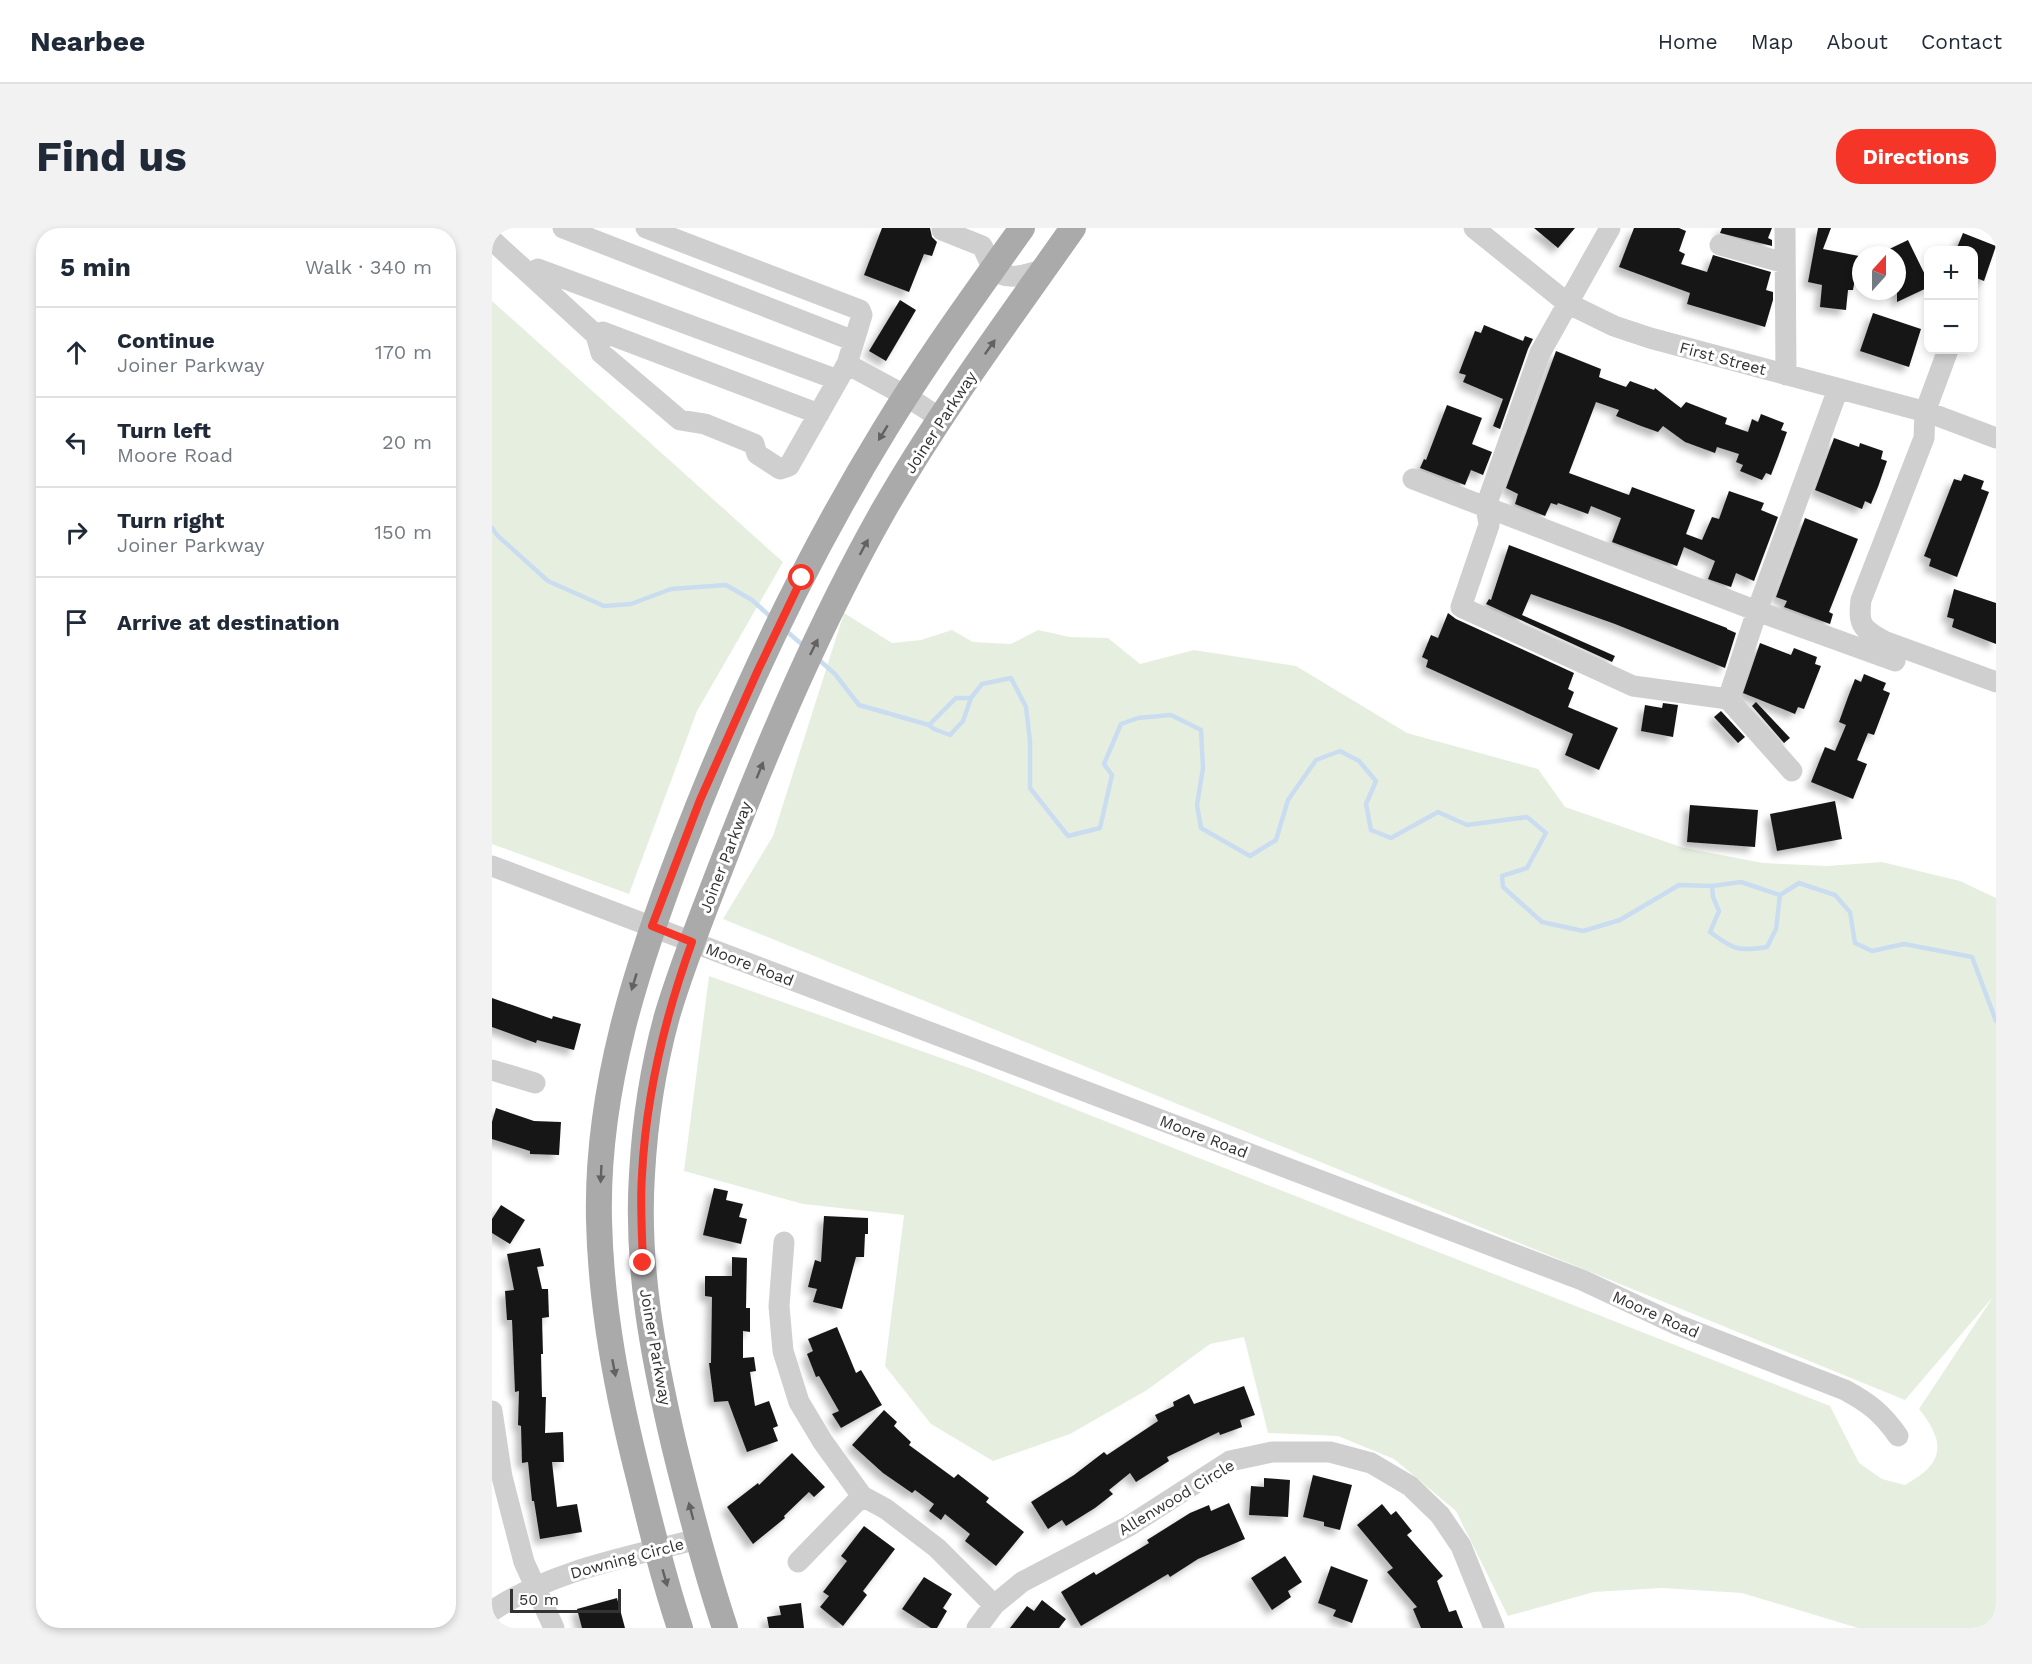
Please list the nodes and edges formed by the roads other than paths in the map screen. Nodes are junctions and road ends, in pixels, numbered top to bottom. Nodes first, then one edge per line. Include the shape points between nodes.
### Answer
1 (563, 228) edge
2 (646, 228) edge
3 (1022, 228) edge
4 (1073, 228) edge
5 (1474, 228) edge
6 (1610, 228) edge
7 (1785, 228) edge
8 (942, 230) dead end
9 (492, 240) edge
10 (1720, 245) dead end
11 (1785, 263) junction
12 (994, 268) junction
13 (1044, 269) junction
14 (529, 273) junction
15 (1568, 303) junction
16 (596, 335) junction
17 (854, 340) junction
18 (1947, 354) edge
19 (843, 372) junction
20 (1786, 375) junction
21 (1838, 389) junction
22 (906, 396) junction
23 (1925, 412) junction
24 (819, 414) junction
25 (940, 418) junction
26 (1996, 438) edge
27 (1413, 479) dead end
28 (1486, 506) junction
29 (1757, 611) junction
30 (1895, 661) dead end
31 (1996, 682) edge
32 (1728, 699) junction
33 (1792, 771) dead end
34 (492, 866) edge
35 (652, 926) junction
36 (692, 942) junction
37 (492, 1070) edge
38 (535, 1083) dead end
39 (784, 1242) dead end
40 (492, 1411) edge
41 (492, 1419) edge
42 (1898, 1436) dead end
43 (862, 1496) junction
44 (698, 1539) junction
45 (657, 1550) junction
46 (798, 1562) dead end
47 (535, 1587) junction
48 (994, 1605) junction
49 (492, 1611) edge
50 (554, 1628) edge
51 (680, 1628) edge
52 (725, 1628) edge
53 (977, 1628) edge
54 (1494, 1628) edge

1 - 17 street
2 - 17 street via 860,310
3 - 12 main road
4 - 13 main road, Joiner Parkway
5 - 15 street, First Street
6 - 15 street
7 - 11 street
8 - 12 street via 982,246
9 - 14 street
10 - 11 street
11 - 20 street
12 - 13 street via 1003,274 1020,276
12 - 22 main road
25 -> 13 main road, Joiner Parkway
14 - 16 street
14 - 19 street via 538,269
15 - 20 street, First Street via 1614,326 1650,338
15 - 28 street via 1540,353
16 - 24 street via 603,332
16 - 24 street via 601,353 680,420 705,424 754,444 757,454 780,469 789,466
17 - 19 street
18 - 23 street
19 - 22 street
19 - 24 street
20 - 21 street, First Street
21 - 23 street, First Street
21 - 29 street
22 - 25 street
22 -> 35 main road via 802,578 700,800
23 - 26 street, First Street
23 - 31 street via 1924,438 1859,616 1867,631 1884,641
36 -> 25 main road, Joiner Parkway via 791,695 882,513
27 - 28 street
28 - 29 street
28 - 32 street via 1489,525 1461,607 1633,687
29 - 30 street
29 - 32 street
32 - 33 street
34 - 35 street, Moore Road
35 - 36 street, Moore Road
35 -> 45 main road via 613,1068 599,1217 612,1357
36 - 42 street, Moore Road via 1582,1280 1678,1325 1845,1390 1886,1418
44 -> 36 main road, Joiner Parkway via 653,1353 641,1218 652,1086 667,1017
37 - 38 street
39 - 43 street via 779,1305 783,1351 799,1401
40 - 41 street
41 - 47 street via 511,1514
43 - 46 street
43 - 48 street via 886,1509 936,1548
44 - 45 street, Downing Circle
44 - 52 main road, Joiner Parkway
45 - 47 street, Downing Circle
45 -> 51 main road
47 - 49 street, Downing Circle
47 - 50 street
48 - 53 street, Allenwood Circle
48 - 54 street, Allenwood Circle via 1022,1582 1128,1526 1230,1461 1272,1452 1330,1452 1371,1463 1410,1486 1440,1515 1461,1546

